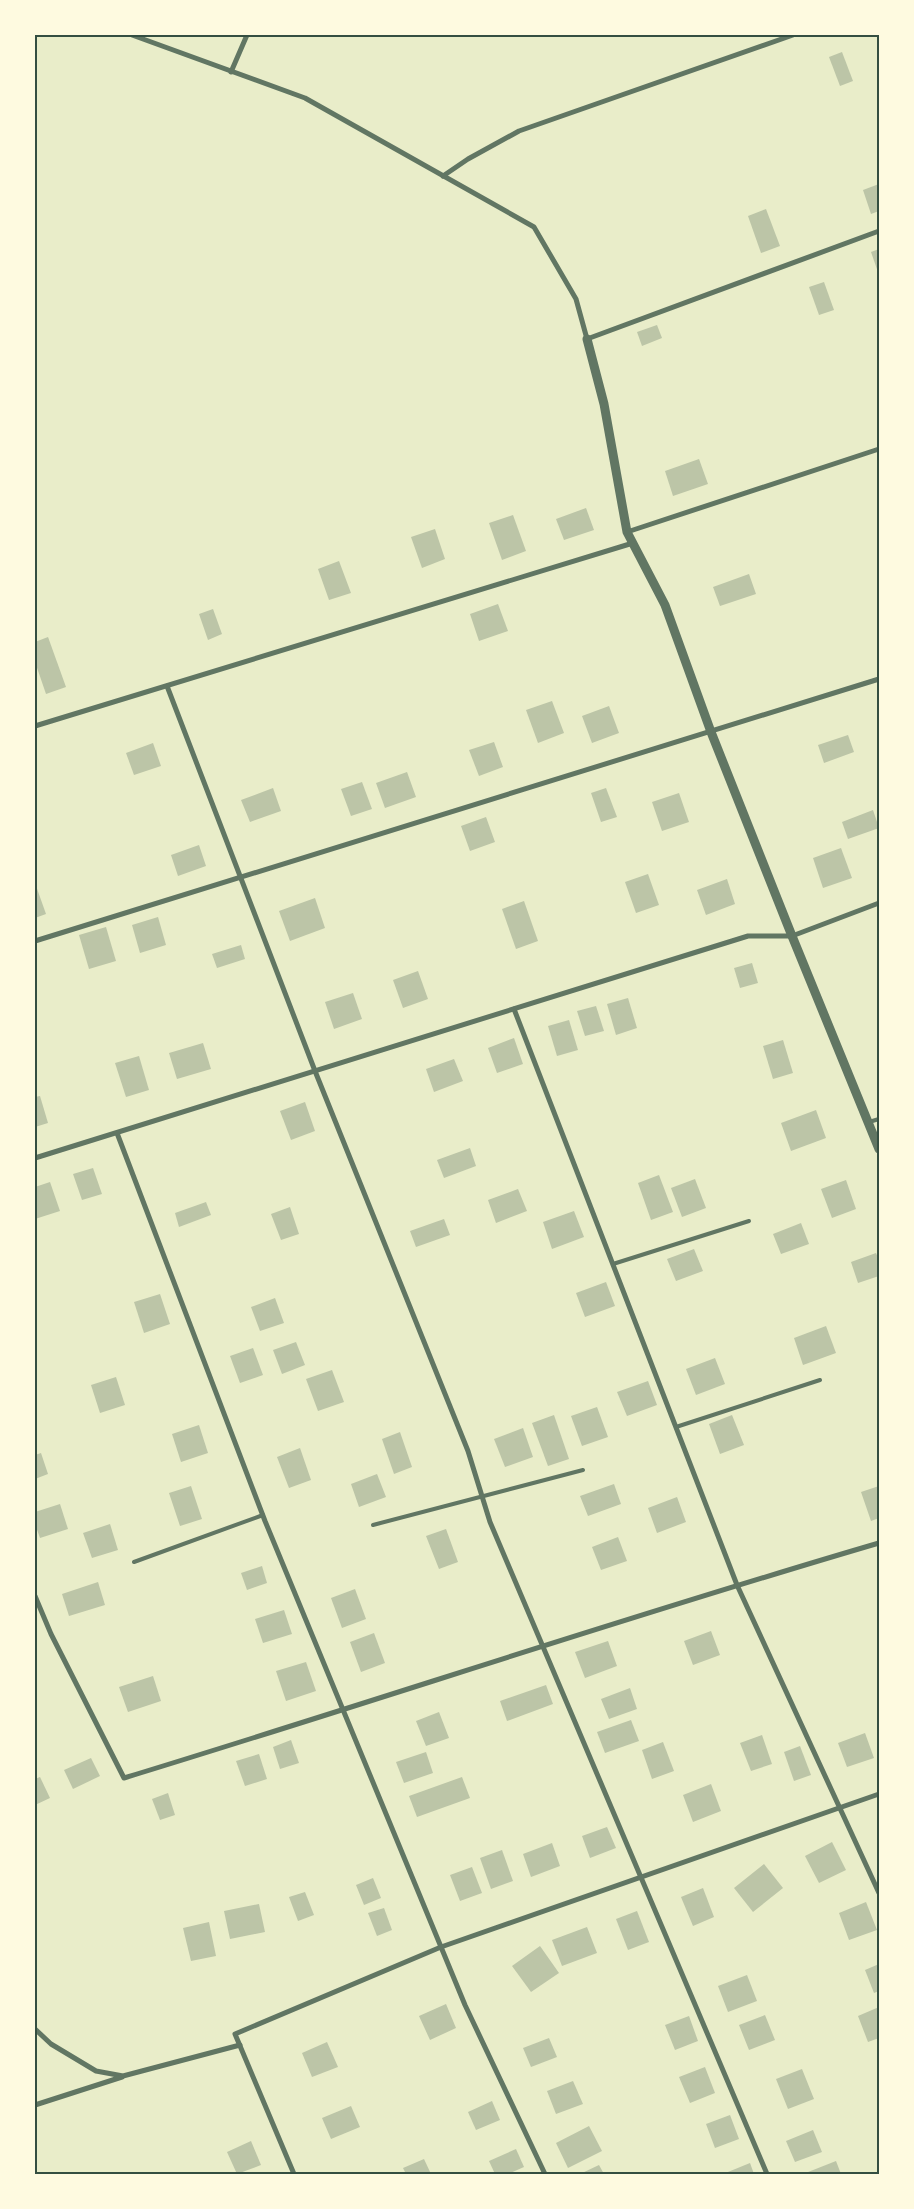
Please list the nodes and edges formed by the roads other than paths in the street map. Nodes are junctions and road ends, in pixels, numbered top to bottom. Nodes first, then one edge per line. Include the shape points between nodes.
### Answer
1 (132, 35) edge
2 (247, 35) edge
3 (792, 35) edge
4 (231, 72) junction
5 (443, 176) junction
6 (879, 230) edge
7 (587, 339) junction
8 (879, 449) edge
9 (627, 532) junction
10 (633, 544) junction
11 (879, 679) edge
12 (167, 686) junction
13 (35, 726) edge
14 (711, 732) junction
15 (240, 877) junction
16 (879, 903) edge
17 (792, 936) junction
18 (35, 941) edge
19 (514, 1009) junction
20 (315, 1071) junction
21 (879, 1119) edge
22 (868, 1122) junction
23 (117, 1133) junction
24 (879, 1149) edge
25 (35, 1158) edge
26 (750, 1221) dead end
27 (613, 1264) junction
28 (820, 1380) dead end
29 (676, 1427) junction
30 (583, 1470) dead end
31 (483, 1498) junction
32 (263, 1514) junction
33 (373, 1525) dead end
34 (879, 1543) edge
35 (134, 1562) dead end
36 (737, 1585) junction
37 (35, 1596) edge
38 (544, 1647) junction
39 (344, 1711) junction
40 (879, 1794) edge
41 (840, 1808) junction
42 (642, 1877) junction
43 (879, 1893) edge
44 (441, 1947) junction
45 (35, 2029) edge
46 (240, 2044) junction
47 (123, 2076) junction
48 (35, 2105) edge
49 (294, 2174) edge
50 (545, 2174) edge
51 (768, 2174) edge

1 - 4 street
2 - 4 street
3 - 5 street via 519,131
4 - 5 street via 305,98
5 - 7 street via 534,227 576,299
6 - 7 street
7 - 9 street via 604,404
8 - 9 street
9 - 10 street
10 - 12 street
10 - 14 street via 665,605
11 - 14 street
12 - 13 street
12 - 15 street
14 - 15 street
14 - 17 street
15 - 18 street
15 - 20 street
16 - 17 street
17 - 19 street via 748,936
17 - 22 street
19 - 20 street
19 - 27 street
20 - 23 street
20 - 31 street via 468,1451
21 - 22 lane
22 - 24 street
23 - 25 street
23 - 32 street
26 - 27 lane
27 - 29 street
28 - 29 lane
29 - 36 street
30 - 31 lane
31 - 33 lane
31 - 38 street via 490,1522
32 - 35 lane
32 - 39 street
34 - 36 street
36 - 38 street
36 - 41 street
37 - 39 street via 124,1778
38 - 39 street
38 - 42 street
39 - 44 street
40 - 41 street
41 - 42 street
41 - 43 street
42 - 44 street
42 - 51 street
44 - 46 street via 235,2034
44 - 50 street
45 - 47 street via 51,2044 96,2071
46 - 47 street
46 - 49 street
47 - 48 street

